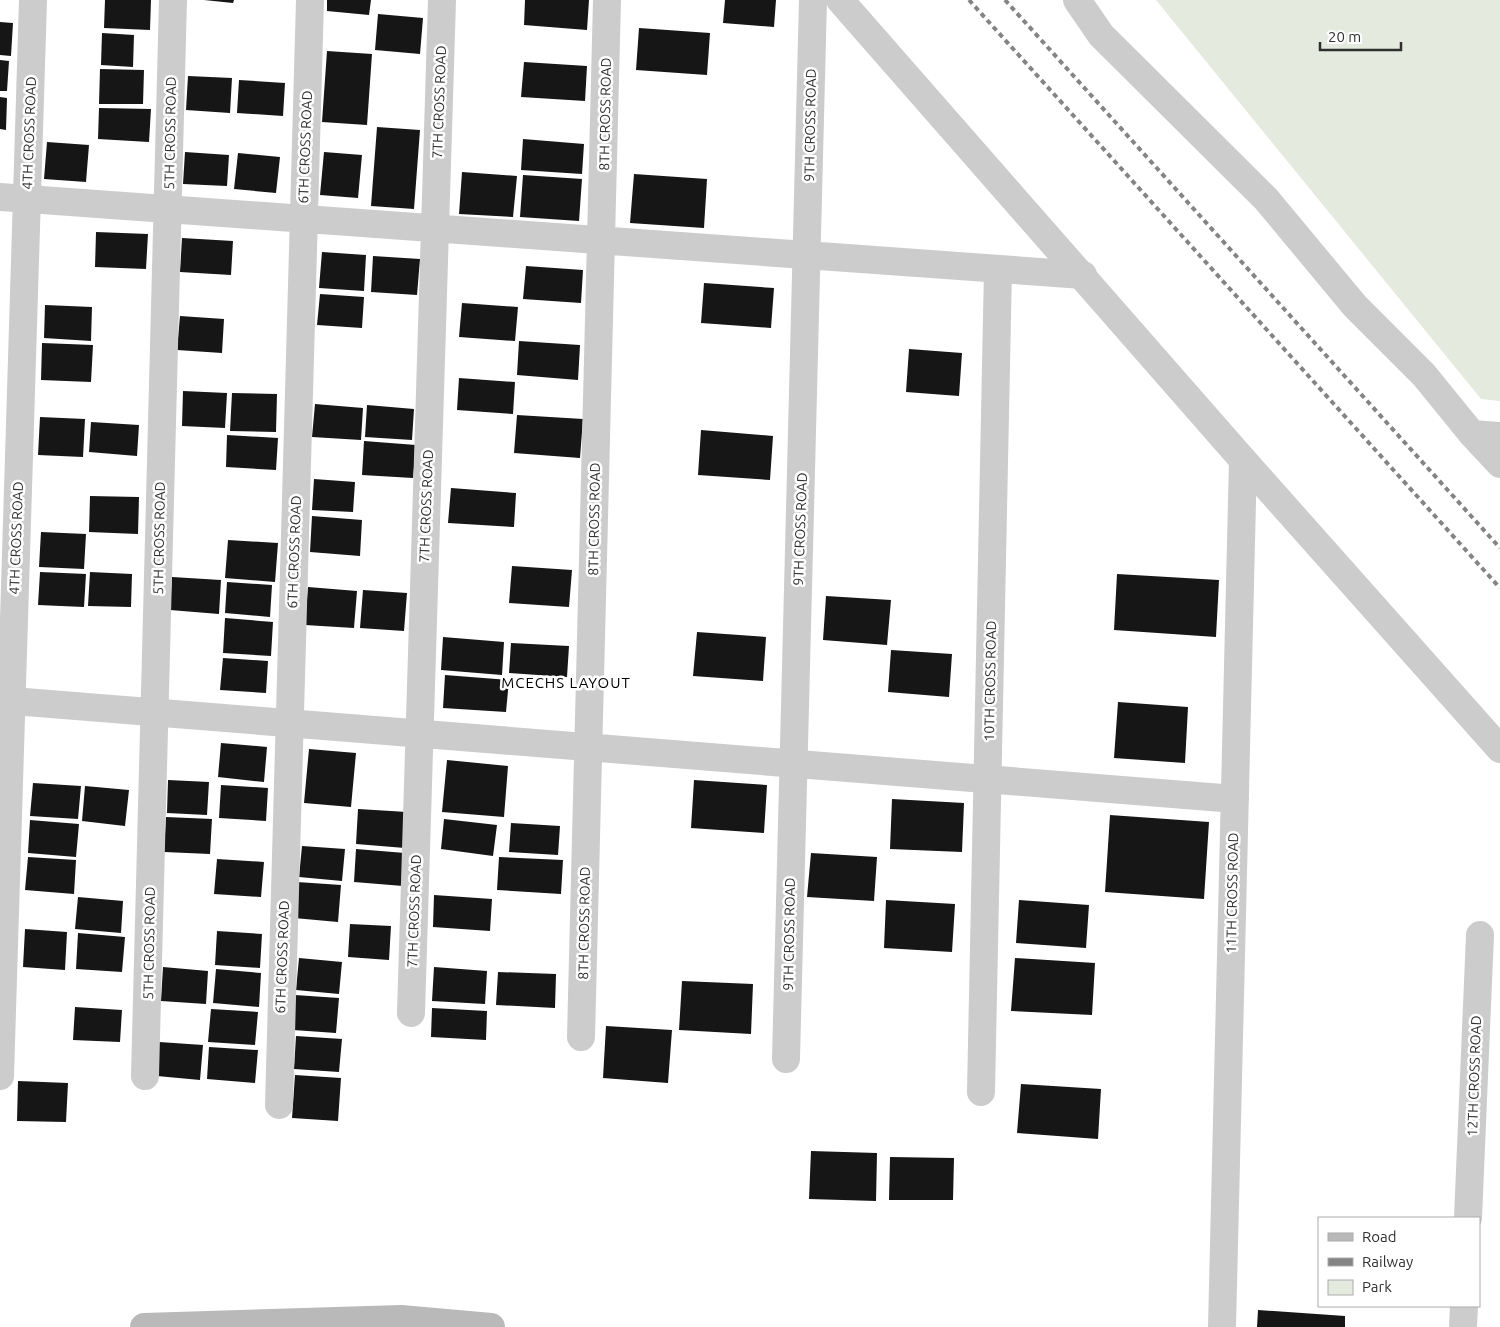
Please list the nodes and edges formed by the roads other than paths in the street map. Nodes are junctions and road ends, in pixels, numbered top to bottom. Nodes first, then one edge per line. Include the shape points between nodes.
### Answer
1 (33, 0) edge
2 (173, 0) edge
3 (310, 0) edge
4 (442, 0) edge
5 (607, 0) edge
6 (813, 0) edge
7 (840, 0) edge
8 (1076, 0) edge
9 (0, 197) edge
10 (27, 198) junction
11 (168, 209) junction
12 (303, 218) junction
13 (435, 228) junction
14 (602, 240) junction
15 (807, 255) junction
16 (998, 269) junction
17 (1083, 275) junction
18 (1472, 434) junction
19 (1500, 436) edge
20 (1243, 460) junction
21 (1500, 464) edge
22 (6, 700) edge
23 (155, 712) junction
24 (289, 723) junction
25 (419, 734) junction
26 (589, 747) junction
27 (1500, 749) edge
28 (793, 764) junction
29 (988, 779) junction
30 (1235, 799) junction
31 (1480, 935) dead end
32 (411, 1013) dead end
33 (581, 1037) dead end
34 (786, 1059) dead end
35 (0, 1076) edge
36 (145, 1076) dead end
37 (981, 1092) dead end
38 (278, 1105) dead end
39 (1468, 1217) edge
40 (1464, 1307) edge
41 (272, 1325) edge
42 (144, 1327) edge
43 (491, 1327) edge
44 (1222, 1327) edge
45 (1463, 1327) edge

1 - 10 street, 4TH CROSS ROAD
2 - 11 street, 5TH CROSS ROAD
3 - 12 street, 6TH CROSS ROAD
4 - 13 street, 7TH CROSS ROAD
5 - 14 street, 8TH CROSS ROAD
6 - 15 street, 9TH CROSS ROAD
7 - 17 street
8 - 18 street via 1101,35 1266,199 1355,306 1424,375
9 - 10 street
10 - 11 street
10 - 22 street, 4TH CROSS ROAD
11 - 12 street
11 - 23 street, 5TH CROSS ROAD
12 - 13 street
12 - 24 street, 6TH CROSS ROAD
13 - 14 street
13 - 25 street, 7TH CROSS ROAD
14 - 15 street
14 - 26 street, 8TH CROSS ROAD
15 - 16 street
15 - 28 street, 9TH CROSS ROAD
16 - 17 street
16 - 29 street, 10TH CROSS ROAD
17 - 20 street
18 - 19 street
18 - 21 street
20 - 27 street
20 - 30 street, 11TH CROSS ROAD
22 - 23 street
22 - 35 street, 4TH CROSS ROAD
23 - 24 street
23 - 36 street, 5TH CROSS ROAD
24 - 25 street
24 - 38 street, 6TH CROSS ROAD
25 - 26 street
25 - 32 street, 7TH CROSS ROAD
26 - 28 street
26 - 33 street, 8TH CROSS ROAD
28 - 29 street
28 - 34 street, 9TH CROSS ROAD
29 - 30 street
29 - 37 street, 10TH CROSS ROAD
30 - 44 street, 11TH CROSS ROAD
31 - 39 street, 12TH CROSS ROAD
40 - 45 street
41 - 42 main road
41 - 43 main road via 401,1319

